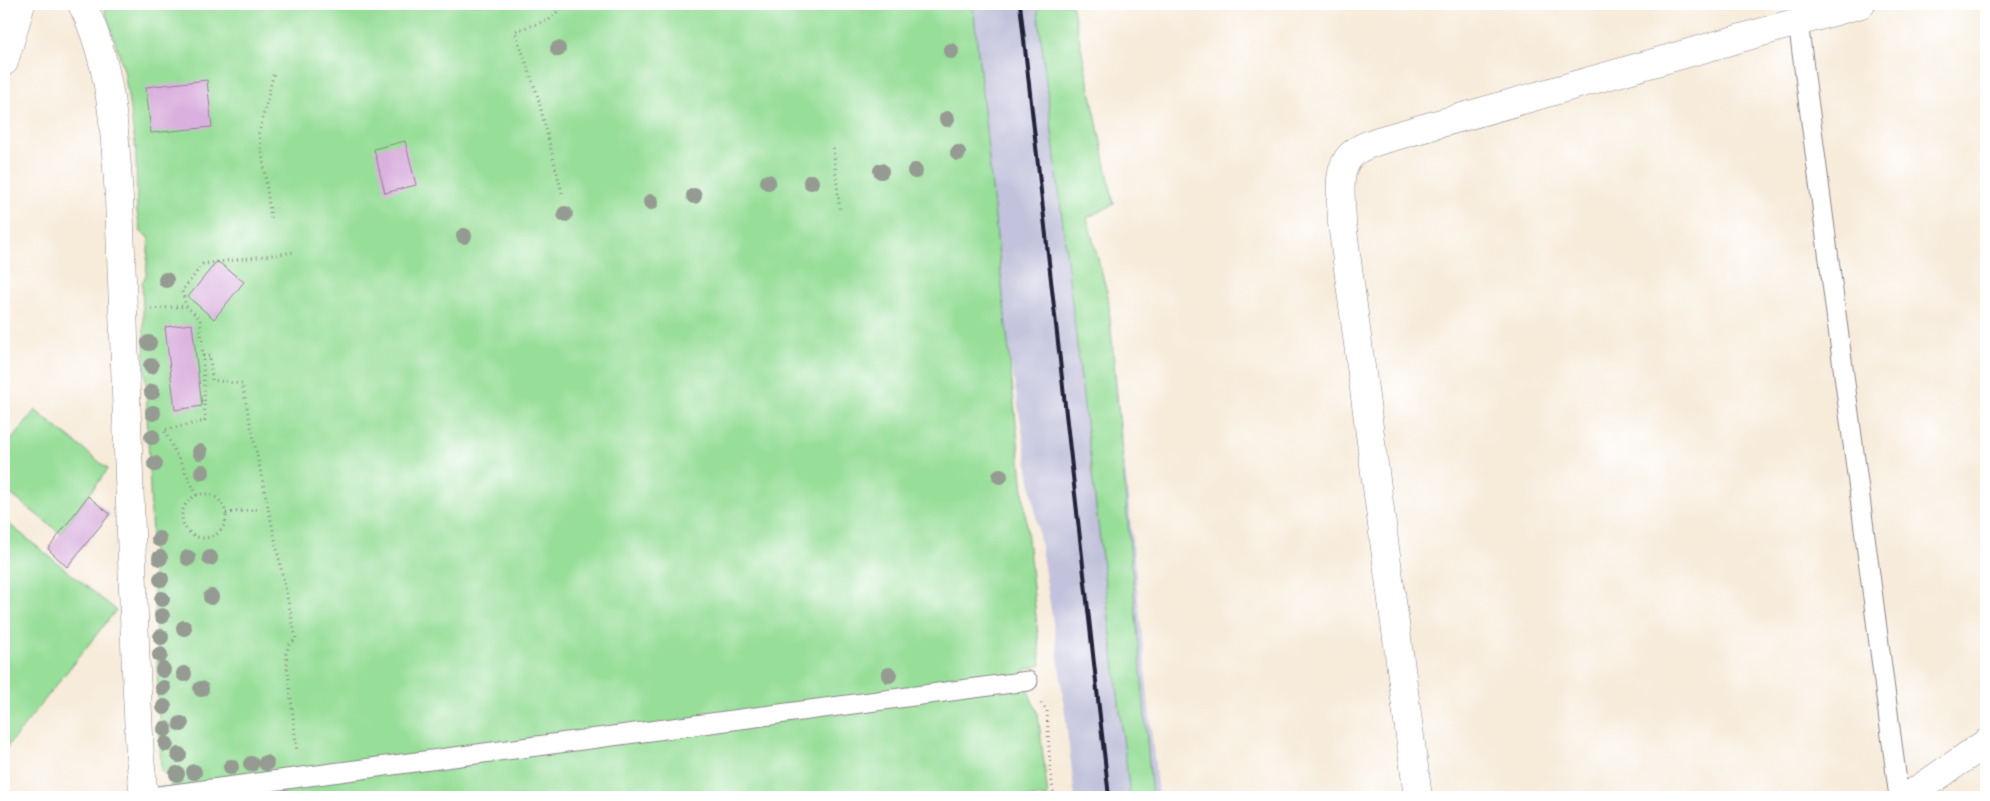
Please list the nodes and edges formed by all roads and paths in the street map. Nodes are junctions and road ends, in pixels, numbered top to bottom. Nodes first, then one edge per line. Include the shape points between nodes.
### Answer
1 (21, 4) edge
2 (82, 4) edge
3 (566, 4) edge
4 (1861, 4) edge
5 (1798, 22) junction
6 (4, 62) edge
7 (274, 72) dead end
8 (833, 148) dead end
9 (562, 193) dead end
10 (840, 211) dead end
11 (271, 218) dead end
12 (295, 252) dead end
13 (186, 306) junction
14 (148, 309) dead end
15 (204, 356) junction
16 (197, 495) junction
17 (257, 508) dead end
18 (226, 513) junction
19 (1028, 681) joint
20 (1986, 743) edge
21 (300, 778) junction
22 (144, 797) edge
23 (151, 797) edge
24 (1054, 797) edge
25 (1418, 797) edge
26 (1899, 797) edge
27 (1907, 797) edge

1 - 6 main road
2 - 22 main road via 91,22 104,70 114,126
3 - 9 path via 549,20 514,31 537,94
4 - 5 main road
5 - 25 main road via 1378,140 1351,154 1344,164 1342,223
5 - 26 lane
7 - 11 path via 259,133
8 - 10 path
12 - 13 path via 204,264 182,291
13 - 14 path
13 - 15 path via 200,319
15 - 16 path via 204,421 164,430
15 - 21 path via 210,356 212,380 242,384 296,639 286,654
16 - 18 path via 214,496
16 - 18 path via 188,501 182,514 183,521 197,537 212,536 223,527
17 - 18 path
19 - 21 lane
19 - 24 path via 1047,711
20 - 27 main road
21 - 23 lane

